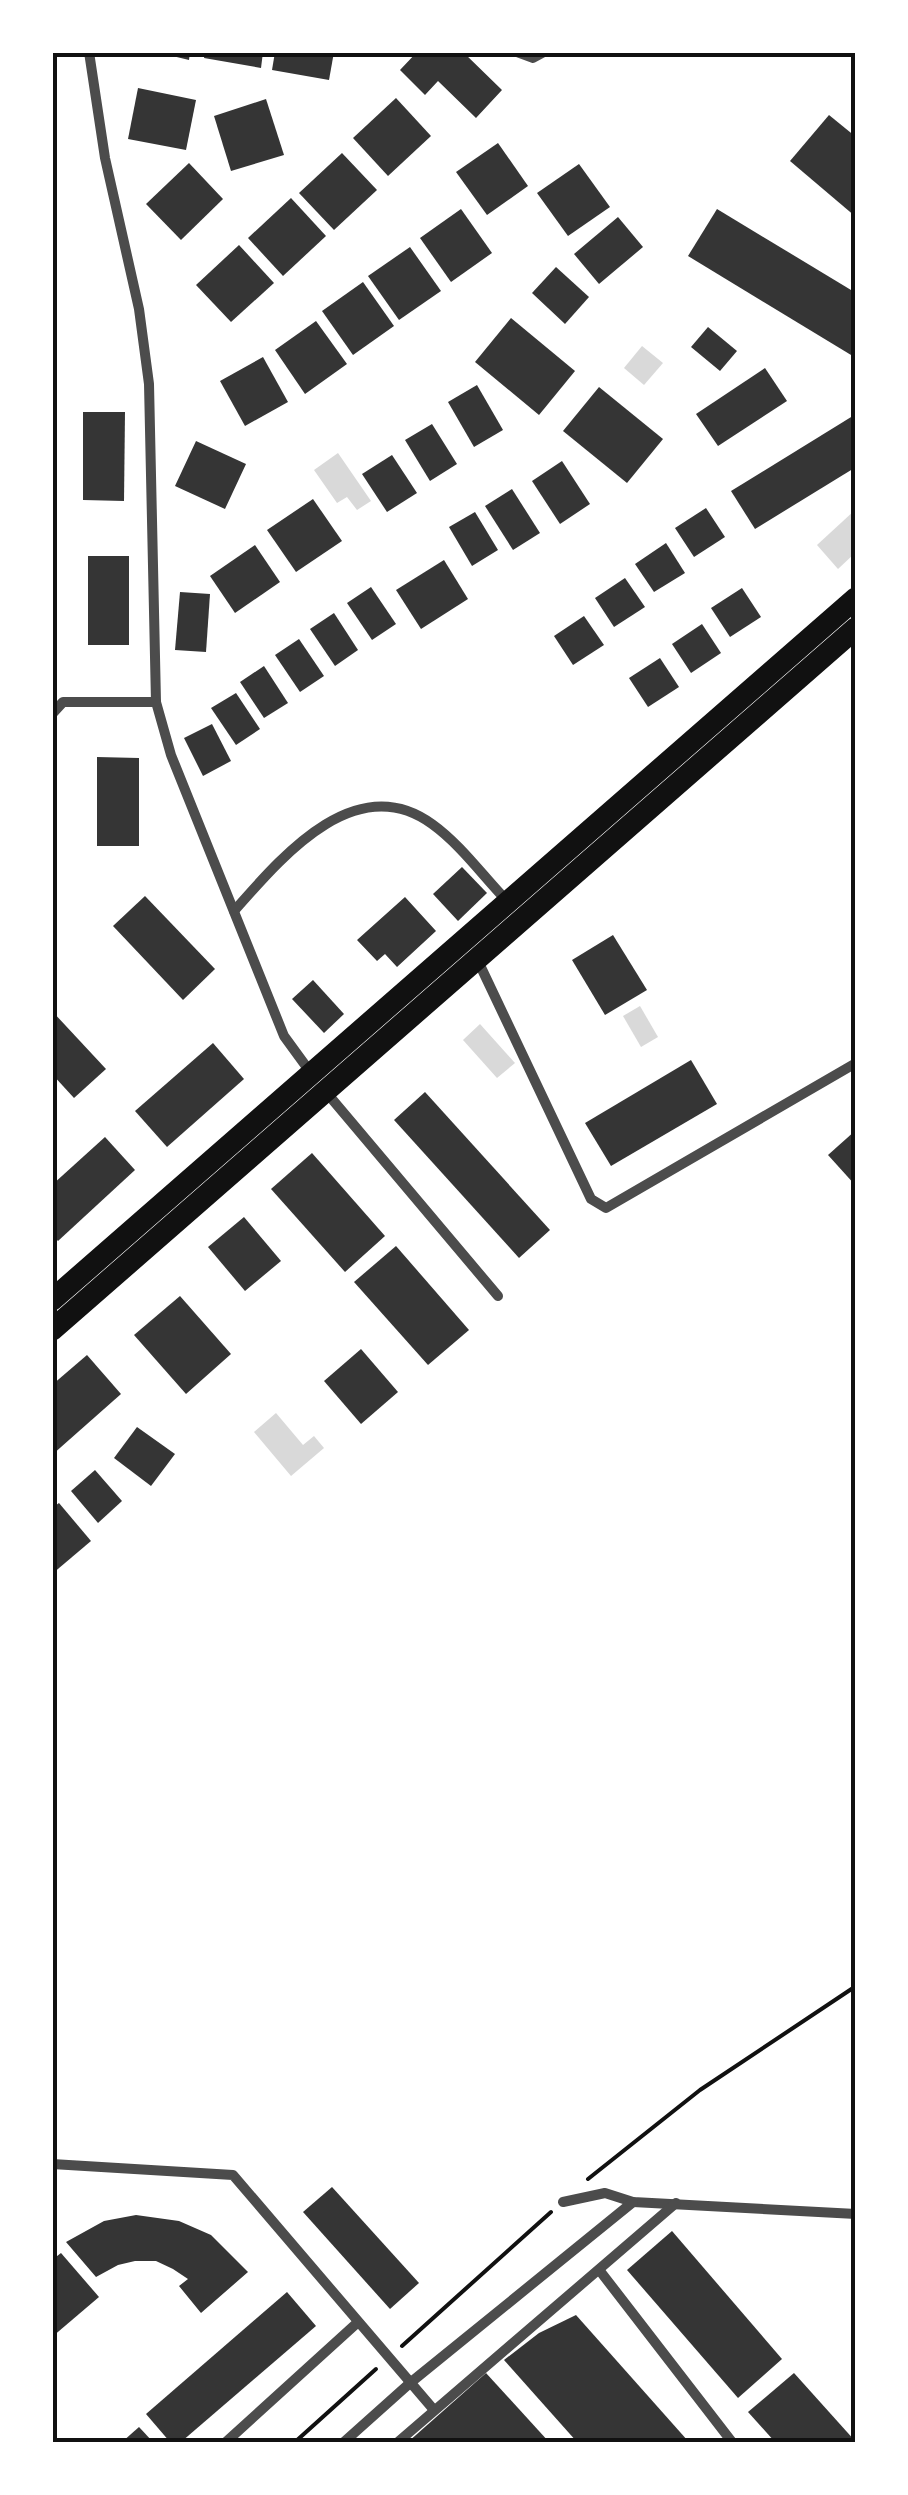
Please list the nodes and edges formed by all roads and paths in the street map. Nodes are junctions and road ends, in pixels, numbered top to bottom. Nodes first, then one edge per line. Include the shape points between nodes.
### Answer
1 (89, 52) edge
2 (514, 52) edge
3 (546, 52) edge
4 (856, 598) edge
5 (856, 628) edge
6 (156, 702) junction
7 (52, 714) edge
8 (508, 902) junction
9 (234, 911) junction
10 (477, 959) junction
11 (856, 1063) edge
12 (318, 1083) junction
13 (498, 1296) dead end
14 (52, 1300) edge
15 (52, 1330) edge
16 (856, 1986) edge
17 (52, 2164) edge
18 (564, 2202) junction
19 (633, 2202) junction
20 (676, 2203) junction
21 (856, 2214) edge
22 (600, 2271) junction
23 (357, 2323) junction
24 (388, 2358) junction
25 (410, 2384) junction
26 (434, 2410) junction
27 (226, 2442) edge
28 (295, 2442) edge
29 (344, 2442) edge
30 (398, 2442) edge
31 (732, 2442) edge

1 - 6 street via 149,384
2 - 3 lane via 534,59
4 - 8 main road
5 - 10 main road
6 - 7 street via 63,702
6 - 9 street
8 - 9 street via 430,822 396,808 370,807 326,823
8 - 12 main road
9 - 12 street via 284,1036
10 - 11 street via 591,1199 606,1208
10 - 12 main road
12 - 13 street
12 - 14 main road
12 - 15 main road
16 - 18 path via 700,2090
17 - 23 street via 233,2175
18 - 19 street via 606,2192
18 - 24 path
19 - 20 street
19 - 25 street
20 - 21 street
20 - 22 street
22 - 26 street
22 - 31 street
23 - 24 street
23 - 27 street
24 - 25 street
24 - 28 path
25 - 26 street
25 - 29 street
26 - 30 street

